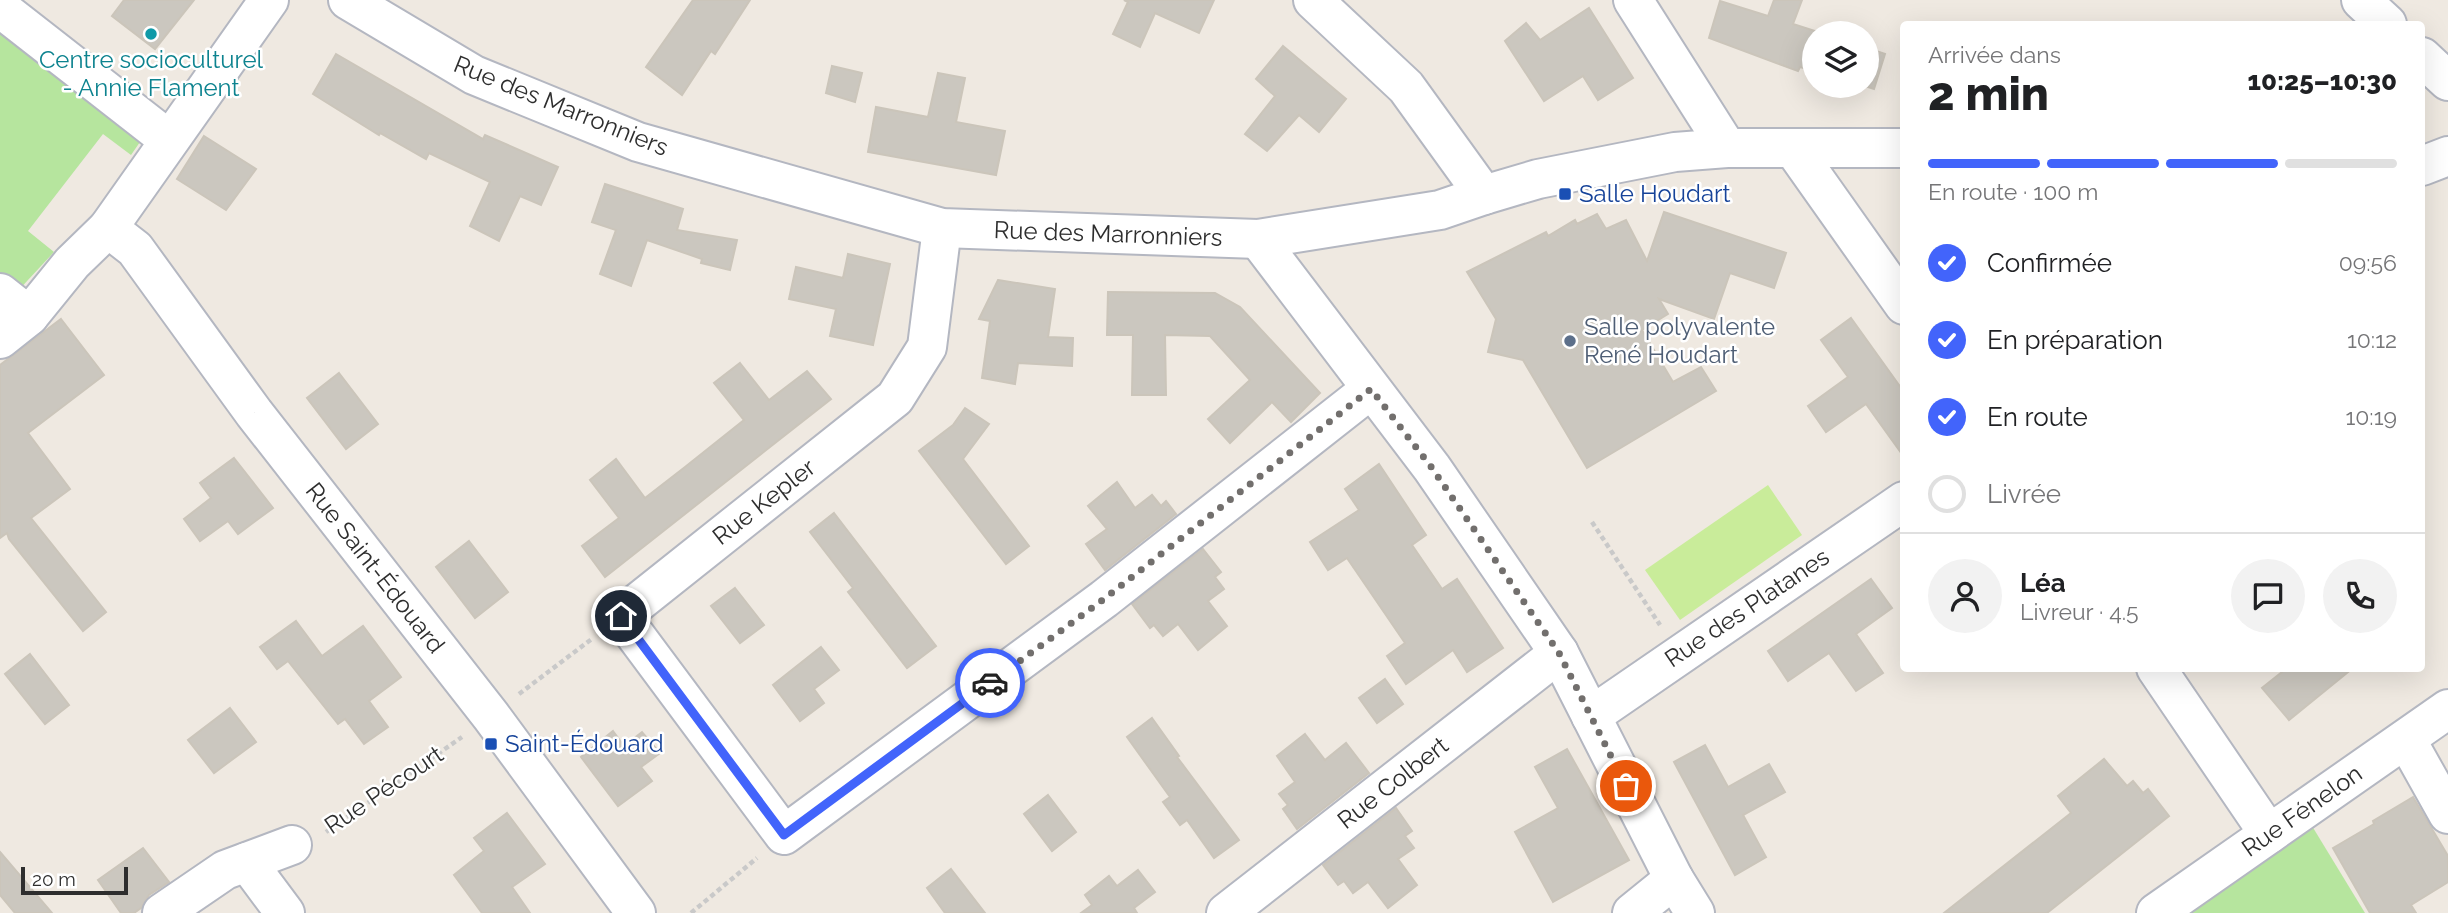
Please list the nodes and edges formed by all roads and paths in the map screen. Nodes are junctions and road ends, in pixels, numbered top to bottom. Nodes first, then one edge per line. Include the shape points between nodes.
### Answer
1 (269, 0) edge
2 (348, 0) edge
3 (1312, 0) edge
4 (1633, 0) edge
5 (2361, 0) edge
6 (0, 8) edge
7 (2384, 21) edge
8 (2425, 60) edge
9 (2448, 81) edge
10 (169, 140) junction
11 (1727, 148) junction
12 (1793, 148) junction
13 (1900, 148) edge
14 (2448, 156) edge
15 (2425, 165) edge
16 (1484, 195) junction
17 (108, 228) junction
18 (942, 228) junction
19 (1258, 239) junction
20 (1900, 298) edge
21 (10, 316) edge
22 (1371, 389) junction
23 (1900, 504) edge
24 (1592, 522) dead end
25 (621, 616) junction
26 (1559, 653) junction
27 (1678, 656) junction
28 (2159, 672) edge
29 (2448, 709) edge
30 (491, 716) junction
31 (1591, 716) junction
32 (2406, 739) junction
33 (2448, 814) edge
34 (2269, 834) junction
35 (784, 835) junction
36 (292, 845) joint
37 (247, 862) junction
38 (1674, 879) junction
39 (162, 913) edge
40 (285, 913) edge
41 (636, 913) edge
42 (691, 913) edge
43 (1226, 913) edge
44 (1632, 913) edge
45 (1695, 913) edge
46 (2156, 913) edge

1 - 10 street
2 - 18 street, Rue des Marronniers via 474,75 638,142
3 - 16 street via 1406,87
4 - 11 street
5 - 7 street
6 - 10 street
8 - 9 street
10 - 17 street
11 - 12 street, Rue des Marronniers
11 - 16 street, Rue des Marronniers via 1675,152 1538,179
12 - 13 street, Rue des Marronniers
12 - 20 street
14 - 15 street
16 - 19 street, Rue des Marronniers via 1440,210
17 - 21 street
17 - 30 street, Rue Saint-Édouard via 135,249 254,413
18 - 19 street, Rue des Marronniers
18 - 25 street, Rue Kepler via 927,347 895,398
19 - 22 street
22 - 26 street via 1432,468
22 - 35 street via 1104,599
23 - 27 street, Rue des Platanes
24 - 27 path
25 - 30 path
25 - 35 street
26 - 31 street
26 - 43 street, Rue Colbert
27 - 31 street, Rue des Platanes
28 - 34 street
29 - 32 street, Rue Fénelon
30 - 36 path, Rue Pécourt via 332,829
30 - 41 street, Rue Saint-Édouard
31 - 38 street
32 - 33 street
32 - 34 street, Rue Fénelon
34 - 46 street, Rue Fénelon
35 - 42 path
36 - 37 street
37 - 39 street via 225,870
37 - 40 street
38 - 44 street
38 - 45 street

